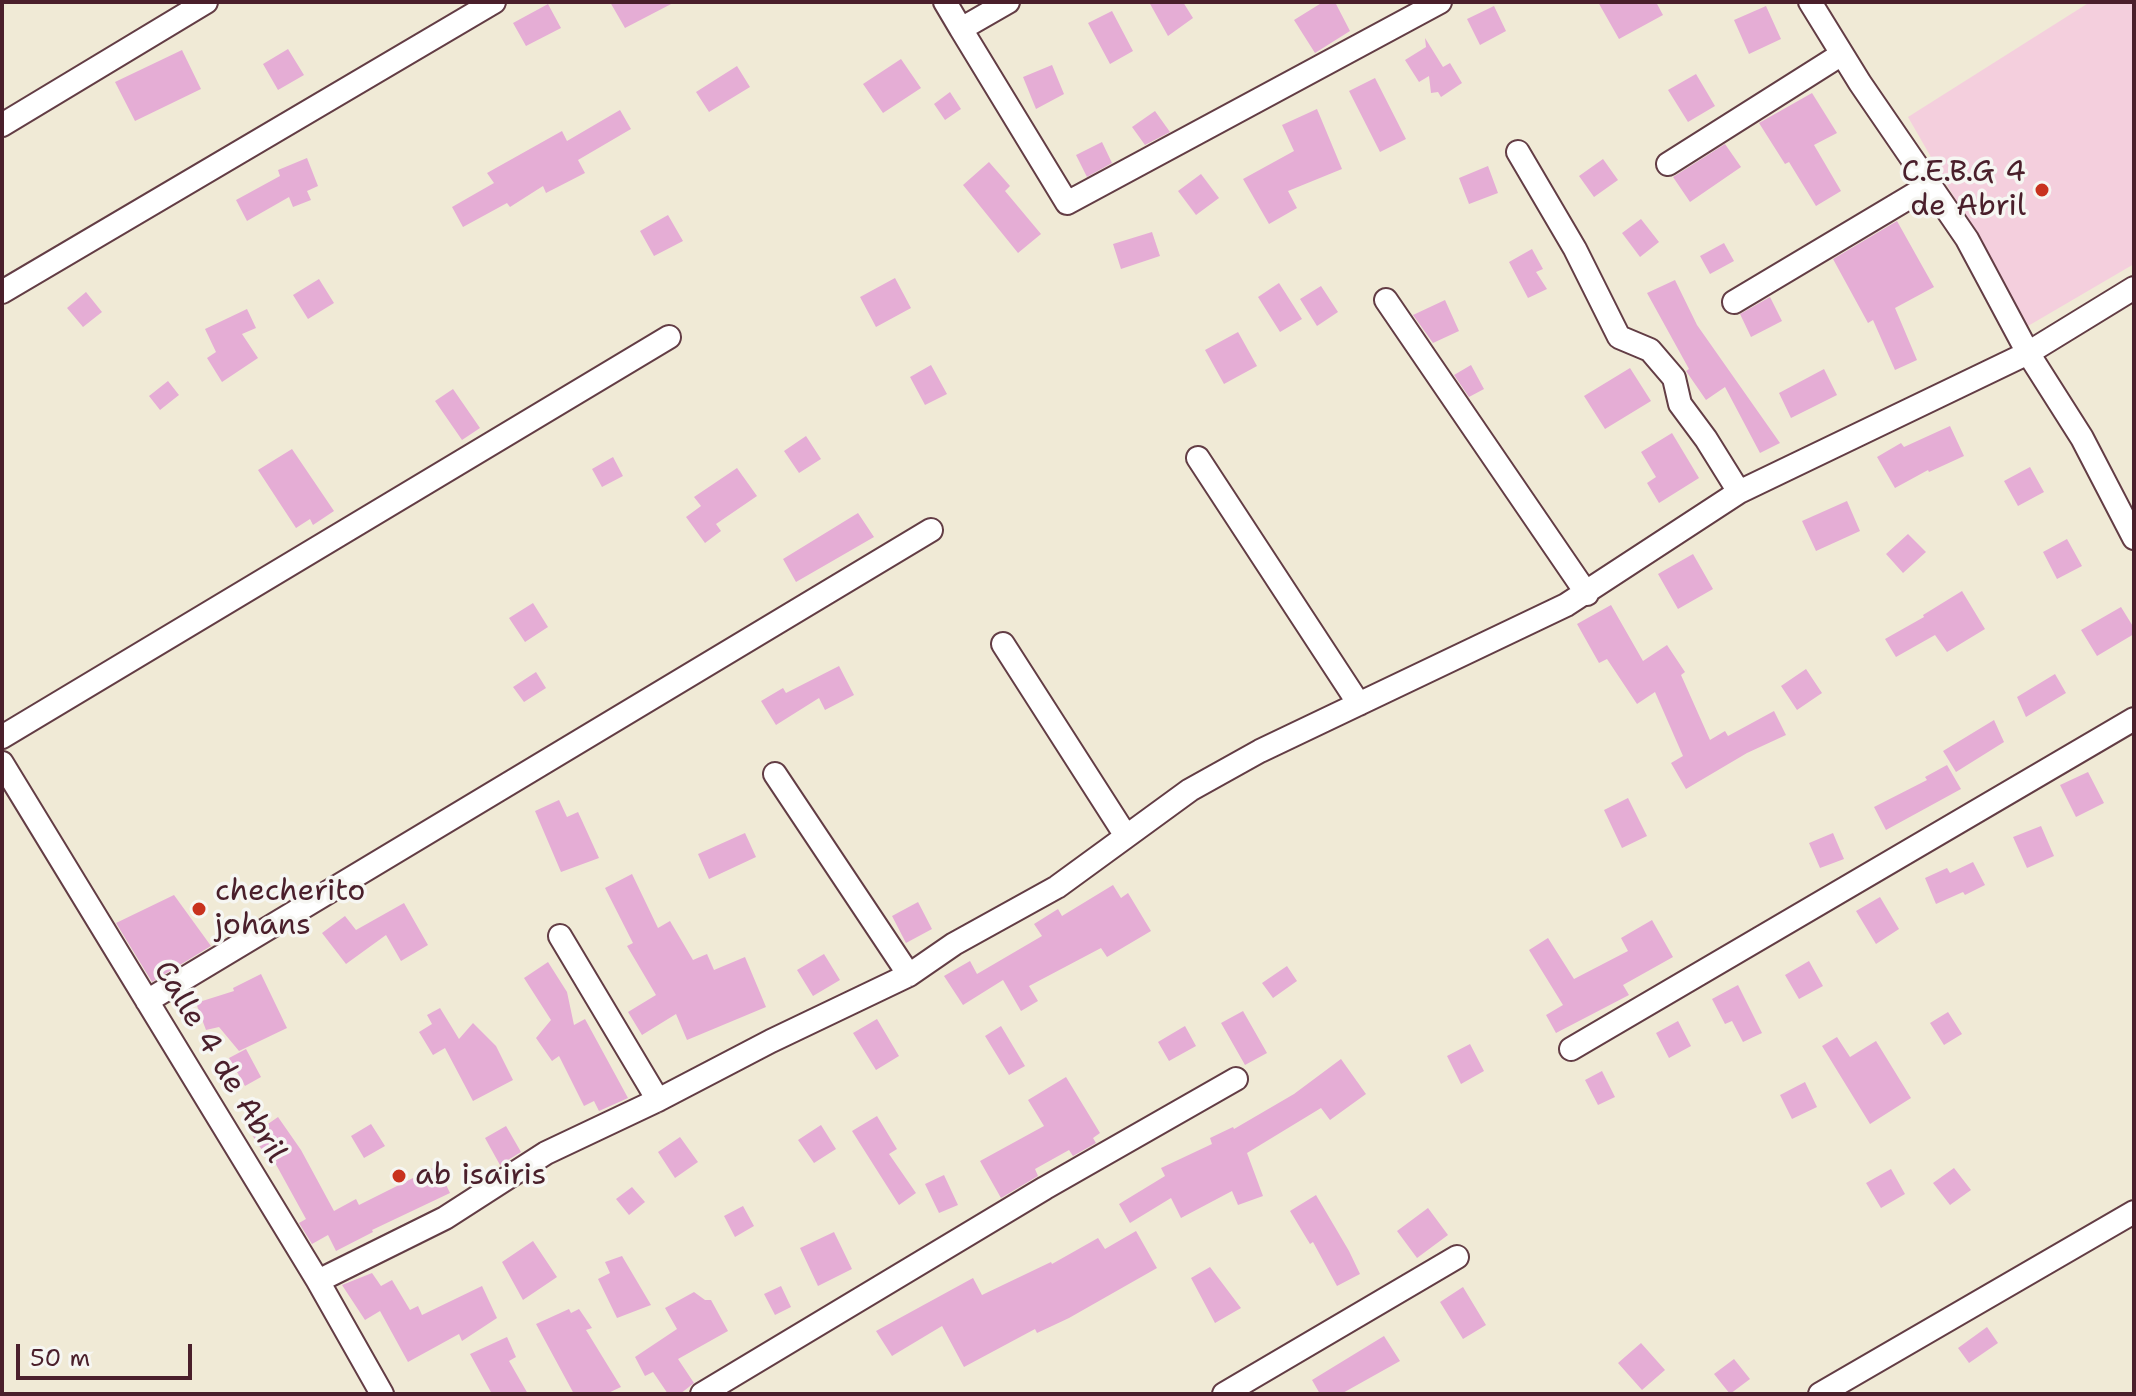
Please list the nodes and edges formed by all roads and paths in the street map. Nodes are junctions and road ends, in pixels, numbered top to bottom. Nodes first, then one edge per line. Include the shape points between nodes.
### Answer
1 (206, 2) edge
2 (494, 2) edge
3 (945, 2) edge
4 (1008, 2) edge
5 (1440, 2) edge
6 (1810, 2) edge
7 (961, 29) junction
8 (1842, 54) junction
9 (2, 125) edge
10 (1518, 152) dead end
11 (1668, 164) dead end
12 (1930, 185) junction
13 (2134, 288) edge
14 (2, 292) edge
15 (1386, 300) dead end
16 (1734, 302) dead end
17 (669, 337) dead end
18 (2028, 353) junction
19 (1198, 458) dead end
20 (1739, 492) junction
21 (931, 530) dead end
22 (2134, 538) edge
23 (1587, 594) junction
24 (1003, 644) dead end
25 (1359, 704) junction
26 (2134, 719) edge
27 (2, 737) edge
28 (2, 763) edge
29 (775, 774) dead end
30 (1126, 836) junction
31 (560, 936) dead end
32 (909, 975) junction
33 (147, 1001) junction
34 (1571, 1049) dead end
35 (1236, 1079) dead end
36 (658, 1100) junction
37 (2134, 1212) edge
38 (1457, 1257) dead end
39 (318, 1281) junction
40 (382, 1394) edge
41 (702, 1394) edge
42 (1224, 1394) edge
43 (1820, 1394) edge

1 - 9 street
2 - 14 street
3 - 7 street
4 - 7 street
5 - 7 street via 1067,203
6 - 8 street
8 - 11 street
8 - 12 street
10 - 20 street via 1619,337 1650,350 1674,378 1680,404
12 - 16 street
12 - 18 street via 1967,239
13 - 18 street
15 - 23 street
17 - 27 street
18 - 20 street
18 - 22 street via 2082,438
19 - 25 street
20 - 23 street
21 - 33 street
23 - 25 street
24 - 30 street
25 - 30 street via 1190,790
26 - 34 street
28 - 33 street, Calle 4 de Abril
29 - 32 street
30 - 32 street via 1057,887
31 - 36 street
32 - 36 street
33 - 39 street, Calle 4 de Abril
35 - 41 street
36 - 39 street via 546,1153 445,1218
37 - 43 street
38 - 42 street
39 - 40 street, Calle 4 de Abril

